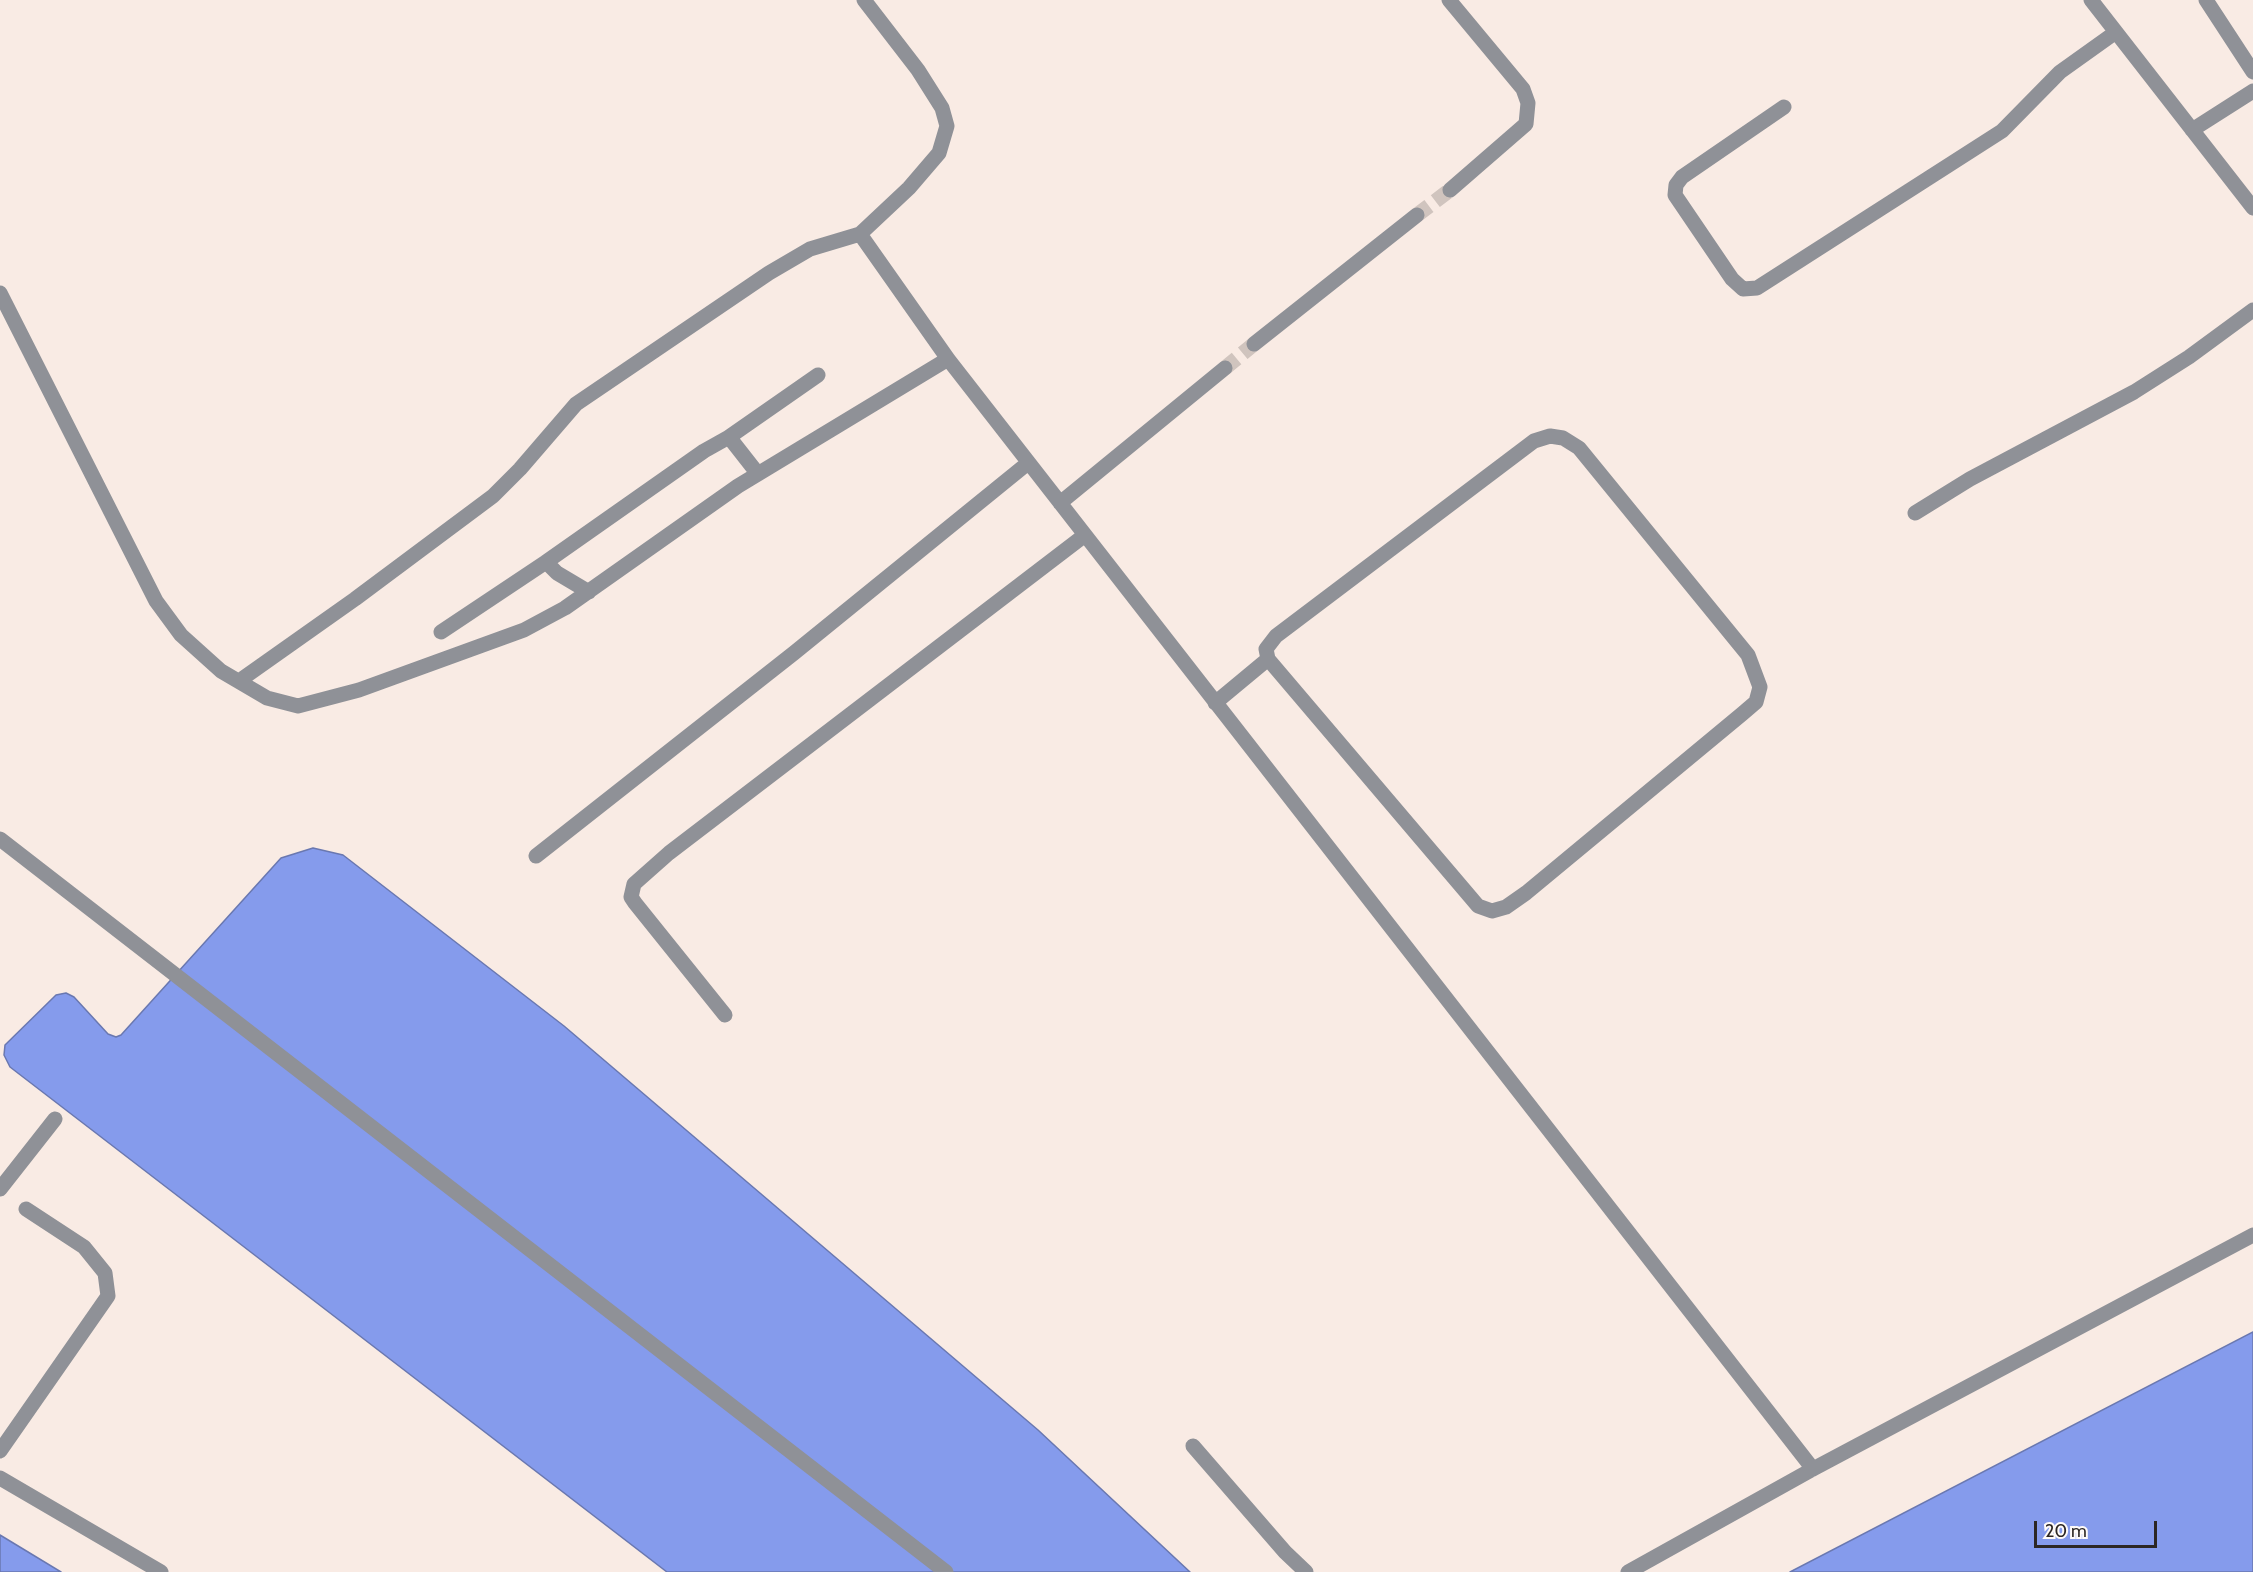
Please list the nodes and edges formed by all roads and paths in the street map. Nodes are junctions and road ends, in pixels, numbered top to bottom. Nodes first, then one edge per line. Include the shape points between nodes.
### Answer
1 (864, 0) edge
2 (1449, 0) edge
3 (2091, 0) edge
4 (2206, 0) edge
5 (2116, 32) junction
6 (2253, 72) edge
7 (2253, 91) edge
8 (1784, 106) dead end
9 (2192, 130) junction
10 (1450, 190) tunnel mouth
11 (2253, 208) edge
12 (1417, 214) tunnel mouth
13 (860, 234) junction
14 (0, 293) edge
15 (2253, 310) edge
16 (5, 316) edge
17 (1254, 344) tunnel mouth
18 (948, 359) junction
19 (1225, 368) tunnel mouth
20 (818, 375) dead end
21 (729, 437) junction
22 (1028, 463) junction
23 (758, 474) junction
24 (1060, 503) junction
25 (1915, 513) dead end
26 (1085, 536) junction
27 (546, 562) junction
28 (589, 592) junction
29 (441, 632) dead end
30 (1268, 659) junction
31 (239, 681) junction
32 (1215, 703) junction
33 (0, 839) edge
34 (536, 856) dead end
35 (724, 1015) dead end
36 (55, 1119) dead end
37 (0, 1189) edge
38 (26, 1209) dead end
39 (2253, 1235) edge
40 (1193, 1446) dead end
41 (0, 1451) edge
42 (1813, 1469) junction
43 (0, 1478) edge
44 (161, 1572) edge
45 (946, 1572) edge
46 (1306, 1572) edge
47 (1628, 1572) edge

1 - 13 street via 918,70 942,108 947,126 939,153
2 - 10 street via 1523,89 1528,103 1526,124
3 - 5 street
4 - 6 street
5 - 8 street via 2060,72 2002,131 1756,288 1743,289 1732,279 1675,195 1676,185
5 - 9 street
7 - 9 street
9 - 11 street
12 - 17 street
13 - 18 street
13 - 31 street via 810,249 769,273 576,404 493,496
14 - 16 street
15 - 25 street via 2134,392 1979,474
16 - 31 street via 156,601 181,634 221,671
18 - 22 street
18 - 23 street
19 - 24 street
20 - 21 street
21 - 23 street
21 - 27 street
22 - 24 street
22 - 34 street
23 - 28 street
24 - 26 street
26 - 32 street
26 - 35 street via 634,884 631,897 635,903
27 - 28 street
27 - 29 street
28 - 31 street via 524,630 359,690 298,706 267,698
30 - 30 street via 1478,906 1492,910 1506,907 1526,893 1724,729 1756,702 1760,687 1748,655 1579,448 1563,438 1550,436 1534,441 1276,636 1266,649
30 - 32 street
32 - 42 street
33 - 45 street
36 - 37 street
38 - 41 street via 84,1247 105,1273 108,1296
39 - 42 street
40 - 46 street
42 - 47 street
43 - 44 street

